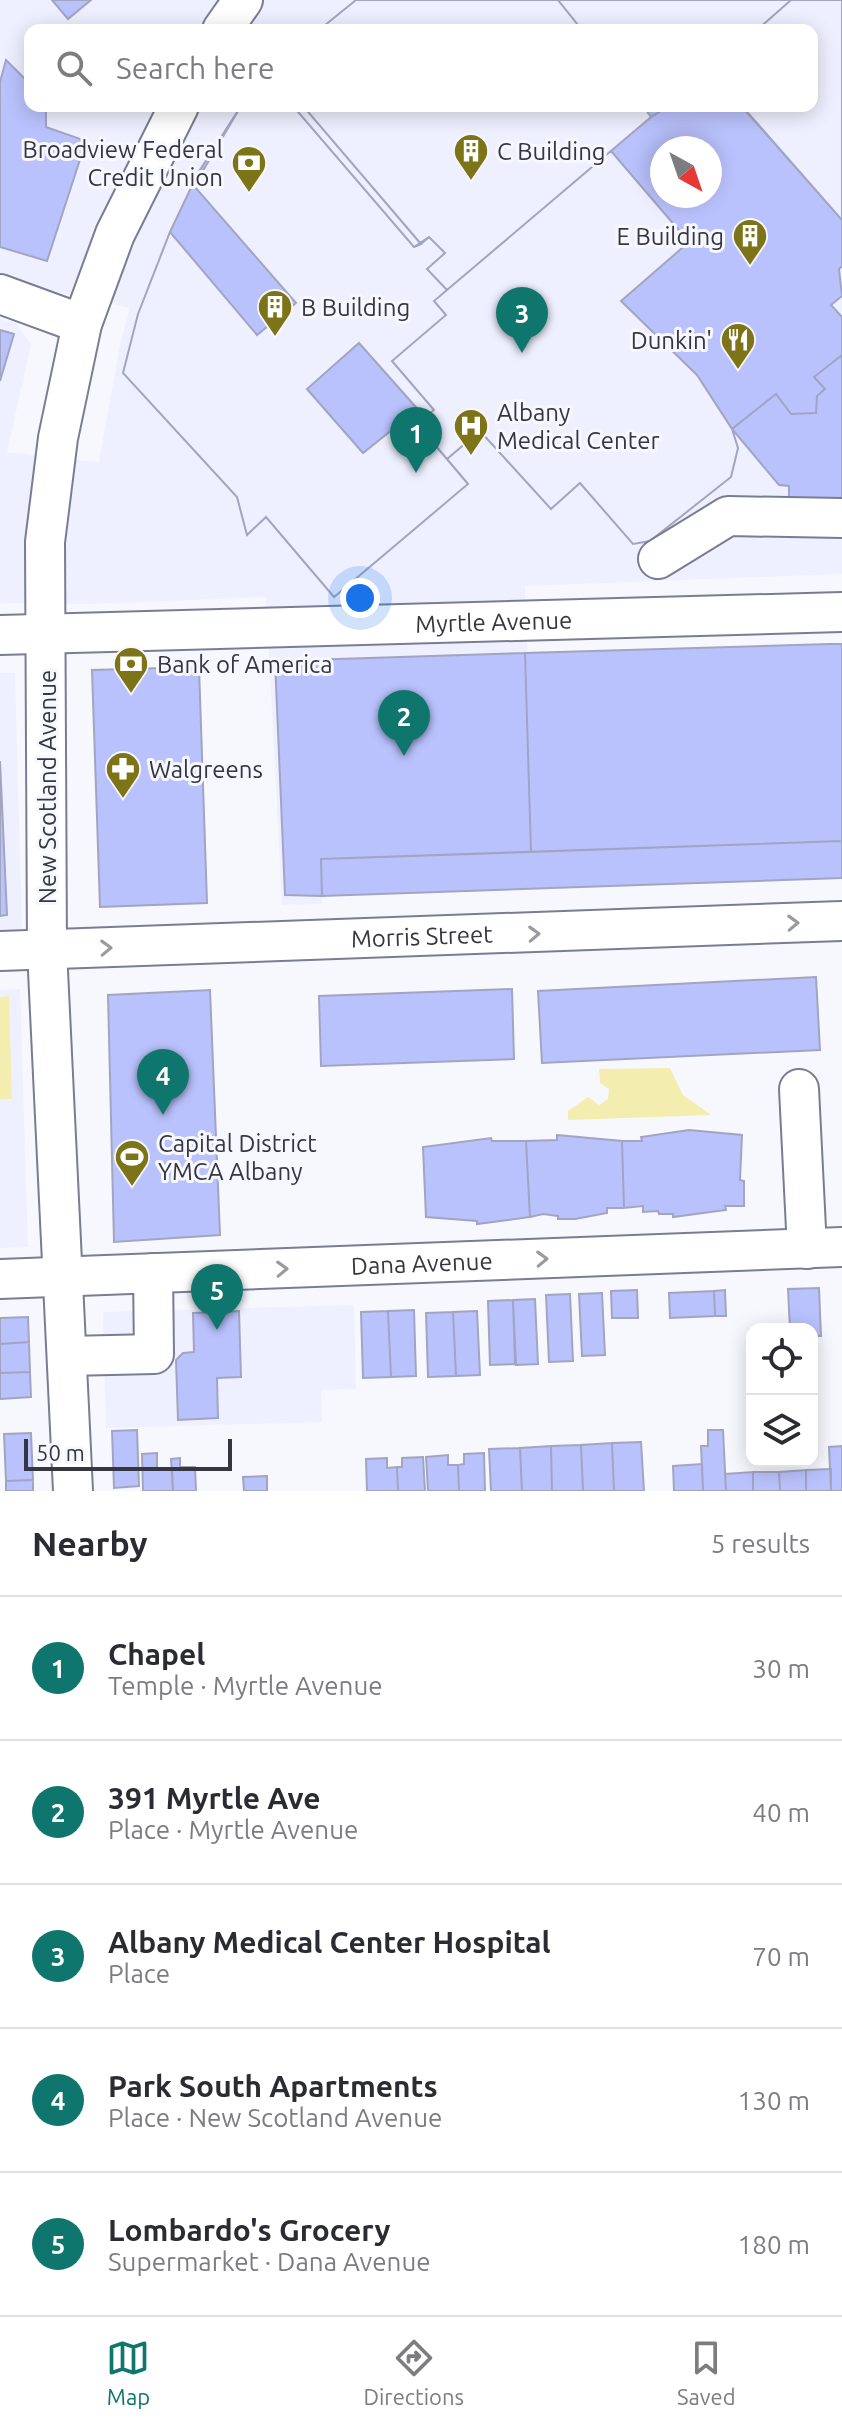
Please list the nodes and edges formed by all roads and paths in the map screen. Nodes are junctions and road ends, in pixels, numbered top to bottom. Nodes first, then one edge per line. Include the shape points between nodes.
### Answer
1 (243, 0) edge
2 (226, 24) edge
3 (176, 112) edge
4 (0, 294) edge
5 (82, 324) junction
6 (842, 518) edge
7 (658, 559) dead end
8 (842, 612) edge
9 (46, 634) junction
10 (0, 635) edge
11 (842, 921) edge
12 (47, 950) junction
13 (0, 951) edge
14 (799, 1089) dead end
15 (825, 1248) edge
16 (153, 1273) junction
17 (64, 1277) junction
18 (0, 1279) edge
19 (68, 1356) junction
20 (73, 1491) edge

1 - 2 street
3 - 5 street, New Scotland Avenue via 115,234
4 - 5 street
5 - 9 street, New Scotland Avenue via 58,438 45,542
6 - 7 street via 728,516
8 - 9 street, Myrtle Avenue
9 - 10 street, Myrtle Avenue
9 - 12 street, New Scotland Avenue
12 -> 11 street, Morris Street
12 - 13 street, Morris Street
12 - 17 street, New Scotland Avenue
14 - 15 street
16 -> 15 street, Dana Avenue
16 - 17 street, Dana Avenue
16 - 19 street via 154,1354
17 - 18 street, Dana Avenue
17 - 19 street, New Scotland Avenue
19 - 20 street, New Scotland Avenue

